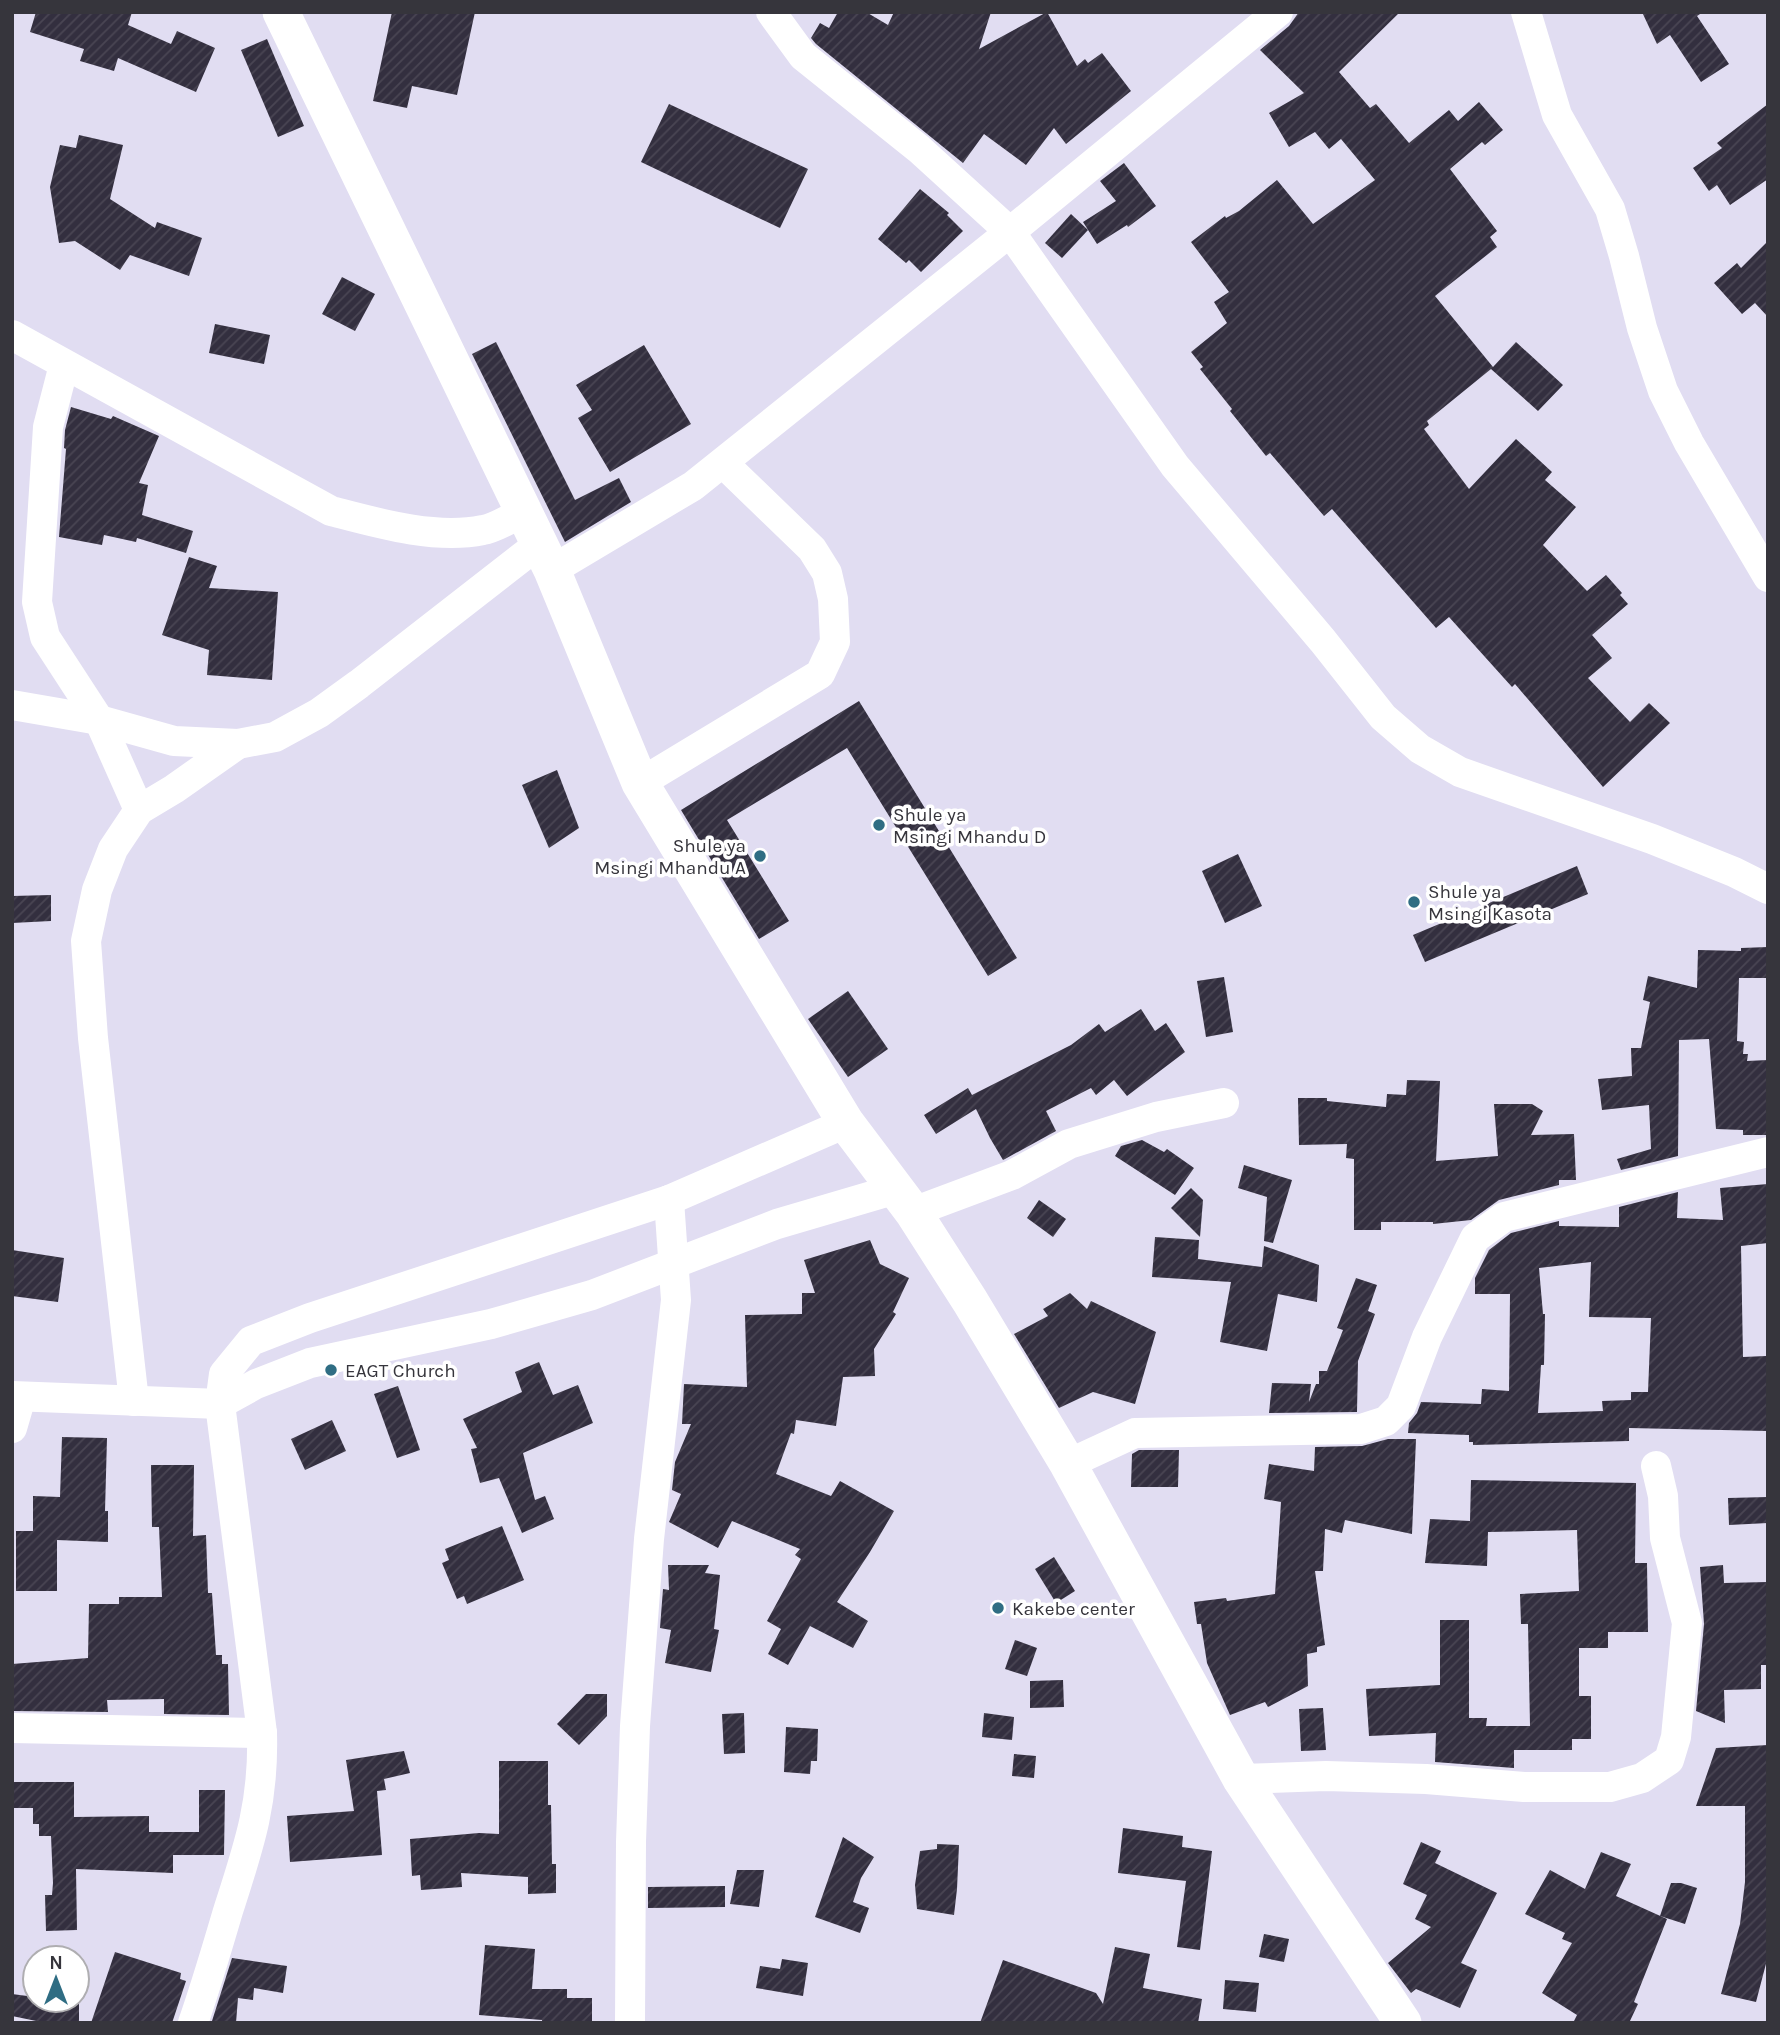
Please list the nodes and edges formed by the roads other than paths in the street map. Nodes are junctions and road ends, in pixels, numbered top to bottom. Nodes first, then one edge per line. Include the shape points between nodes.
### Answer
1 (281, 12) edge
2 (771, 12) edge
3 (1278, 12) edge
4 (1526, 12) edge
5 (1010, 232) junction
6 (12, 335) edge
7 (64, 365) junction
8 (723, 463) junction
9 (538, 542) junction
10 (1768, 577) edge
11 (12, 705) edge
12 (99, 720) junction
13 (238, 744) junction
14 (640, 783) junction
15 (139, 810) junction
16 (1768, 889) edge
17 (1224, 1104) dead end
18 (846, 1123) junction
19 (1768, 1152) edge
20 (669, 1200) junction
21 (904, 1201) junction
22 (673, 1265) junction
23 (17, 1397) edge
24 (134, 1401) junction
25 (220, 1404) junction
26 (12, 1428) edge
27 (1068, 1464) junction
28 (1657, 1466) dead end
29 (12, 1728) edge
30 (261, 1733) junction
31 (1241, 1779) junction
32 (193, 2023) edge
33 (630, 2023) edge
34 (1403, 2023) edge

1 - 9 street
2 - 5 street via 803,56 919,149
3 - 5 street
4 - 10 street via 1557,115 1610,209 1663,391
5 - 8 street
5 - 16 street via 1174,466 1383,717 1420,749 1460,772 1652,839
6 - 7 street
7 - 9 street via 331,511 380,524 440,532 484,530
7 - 12 street via 48,427 37,602 45,637
8 - 9 street via 694,486
8 - 14 street via 812,549 827,573 835,642 820,674
9 - 13 street via 319,713 275,737
9 - 14 street
11 - 12 street
12 - 13 street via 174,741
12 - 15 street
13 - 15 street
14 - 18 street
15 - 24 street via 113,849 97,890 86,941
17 - 21 street via 1156,1117 1069,1144 1012,1175
18 - 20 street
18 - 21 street
19 - 27 street via 1504,1217 1475,1238 1427,1337 1401,1406 1387,1421 1362,1429 1135,1433
20 - 22 street
20 - 25 street via 310,1318 251,1342 224,1374
21 - 22 street via 778,1224
21 - 27 street
22 - 25 street via 491,1324 310,1363
22 - 33 street via 676,1300 649,1539 635,1726
23 - 24 street
23 - 26 street
24 - 25 street
25 - 30 street
27 - 31 street
28 - 31 street via 1664,1538 1687,1623 1676,1737 1669,1760 1642,1779 1610,1787 1326,1776
29 - 30 street
30 - 32 street via 258,1810
31 - 34 street

